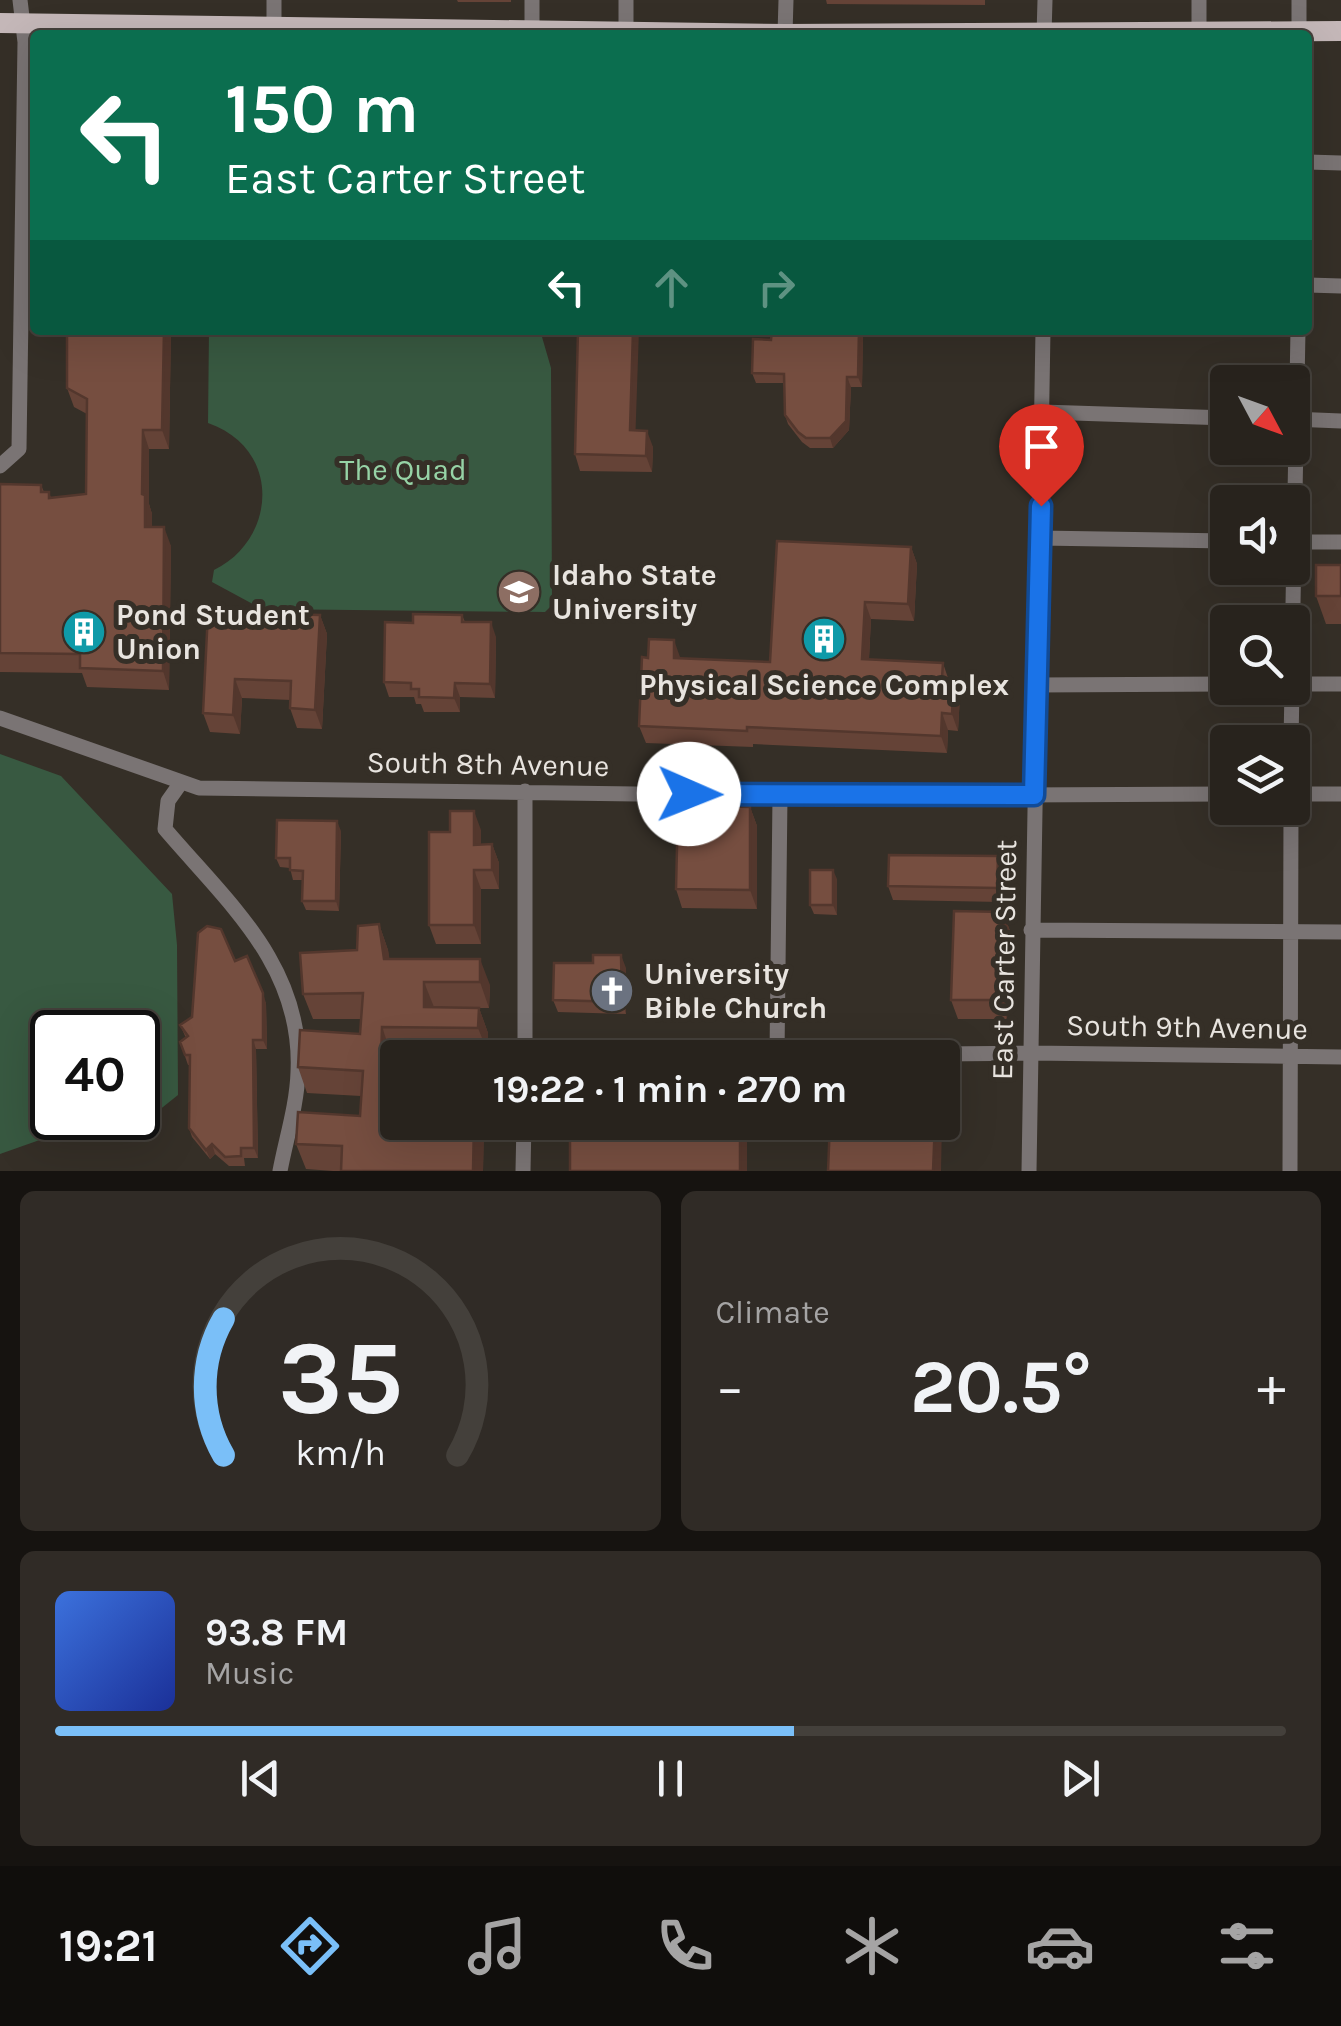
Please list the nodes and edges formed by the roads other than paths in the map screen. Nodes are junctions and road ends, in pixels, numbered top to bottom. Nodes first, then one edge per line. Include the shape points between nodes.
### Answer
1 (20, 0) edge
2 (274, 0) edge
3 (532, 0) edge
4 (626, 0) edge
5 (786, 0) edge
6 (1046, 0) edge
7 (1199, 0) edge
8 (1299, 0) edge
9 (10, 23) edge
10 (274, 26) junction
11 (532, 28) junction
12 (626, 30) joint
13 (785, 30) edge
14 (1044, 30) edge
15 (1199, 30) edge
16 (1299, 30) edge
17 (1341, 31) edge
18 (1312, 32) edge
19 (1312, 162) edge
20 (1341, 163) edge
21 (1312, 285) edge
22 (1341, 286) edge
23 (1043, 335) edge
24 (1298, 335) edge
25 (1297, 365) edge
26 (1042, 412) junction
27 (1210, 417) edge
28 (1310, 420) edge
29 (1341, 421) edge
30 (0, 466) edge
31 (1040, 538) junction
32 (1210, 541) edge
33 (1310, 542) edge
34 (1341, 542) edge
35 (1035, 684) junction
36 (1210, 684) edge
37 (1341, 684) edge
38 (1310, 685) edge
39 (0, 718) edge
40 (180, 784) junction
41 (525, 791) junction
42 (1210, 794) edge
43 (1310, 794) edge
44 (1341, 794) edge
45 (1034, 795) junction
46 (780, 796) junction
47 (1291, 825) edge
48 (1031, 930) junction
49 (1290, 932) junction
50 (1341, 932) edge
51 (524, 1040) edge
52 (777, 1040) edge
53 (1031, 1053) junction
54 (960, 1054) edge
55 (1290, 1056) junction
56 (1341, 1056) edge
57 (524, 1140) edge
58 (280, 1171) edge
59 (523, 1171) edge
60 (1028, 1171) edge
61 (1290, 1171) edge

1 - 9 street
2 - 10 street
3 - 11 street
4 - 12 street
5 - 13 street
6 - 14 street
7 - 15 street
8 - 16 street
9 - 10 main road
9 - 30 street via 25,42 19,449
10 - 11 main road
11 - 12 main road
17 - 18 main road
19 - 20 street
21 - 22 street
23 - 26 street, East Carter Street
24 - 25 street
26 - 27 street
26 - 31 street, East Carter Street
28 - 29 street
31 - 32 street
31 - 35 street, East Carter Street
33 - 34 street
35 - 36 street
35 - 45 street, East Carter Street
37 - 38 street
39 - 40 street, South 8th Avenue
40 - 41 street, South 8th Avenue
40 - 58 street via 168,800 165,829 269,951 291,1007 298,1074
41 - 46 street, South 8th Avenue
41 - 51 street
42 - 45 street, South 8th Avenue
43 - 44 street
45 - 46 street, South 8th Avenue
45 - 48 street, East Carter Street
46 - 52 street
47 - 49 street
48 - 49 street
48 - 53 street, East Carter Street
49 - 50 street
49 - 55 street
53 - 54 street, South 9th Avenue
53 - 55 street, South 9th Avenue
53 - 60 street, East Carter Street
55 - 56 street, South 9th Avenue
55 - 61 street
57 - 59 street

